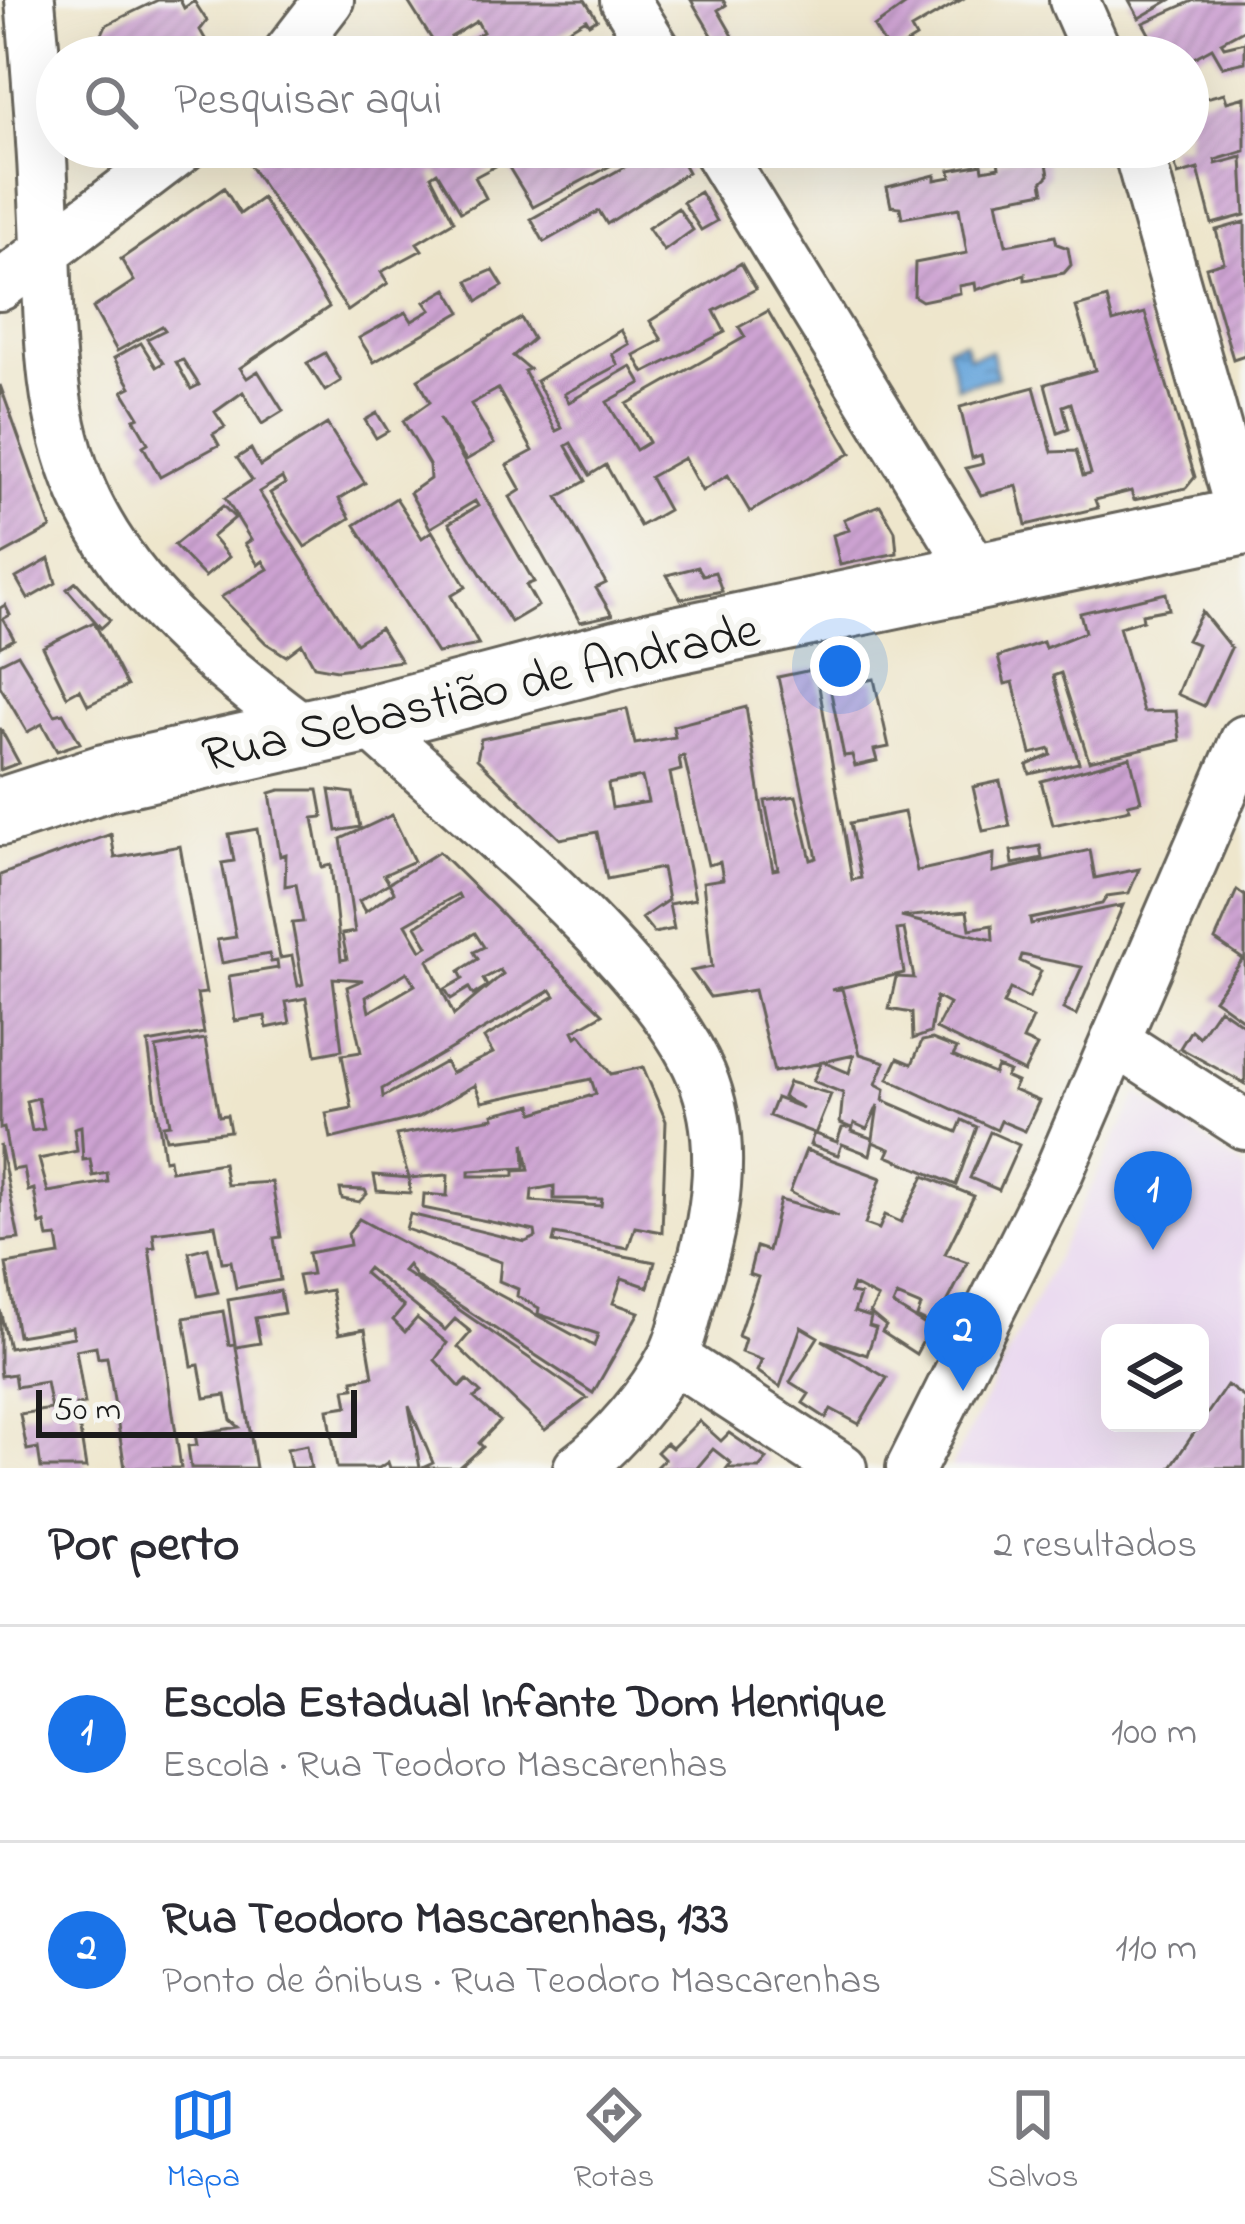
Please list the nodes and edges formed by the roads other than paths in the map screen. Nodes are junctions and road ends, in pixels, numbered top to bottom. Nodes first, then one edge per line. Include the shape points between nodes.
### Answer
1 (30, 0) edge
2 (329, 0) edge
3 (625, 0) edge
4 (1074, 0) edge
5 (301, 36) edge
6 (647, 36) edge
7 (1090, 36) edge
8 (36, 96) edge
9 (41, 168) edge
10 (156, 168) edge
11 (729, 168) edge
12 (1143, 168) edge
13 (46, 255) junction
14 (0, 286) edge
15 (1244, 521) edge
16 (981, 580) junction
17 (335, 725) junction
18 (1245, 740) edge
19 (0, 812) edge
20 (1115, 1041) junction
21 (1245, 1125) edge
22 (672, 1357) junction
23 (578, 1468) edge
24 (842, 1468) edge
25 (911, 1468) edge

1 - 8 street
2 - 5 street
3 - 6 street
4 - 7 street
9 - 13 street
10 - 13 street
11 - 16 street
12 - 15 street
13 - 14 street
13 - 17 street via 47,355 82,491 136,576 211,660
15 - 16 street, Rua Sebastião de Andrade
16 - 17 street, Rua Sebastião de Andrade via 652,645
17 - 19 street, Rua Sebastião de Andrade via 105,778
17 - 22 street via 651,994 701,1073 715,1124 716,1194
18 - 20 street
20 - 21 street
20 - 25 street via 1008,1280
22 - 23 street via 623,1425
22 - 24 street

